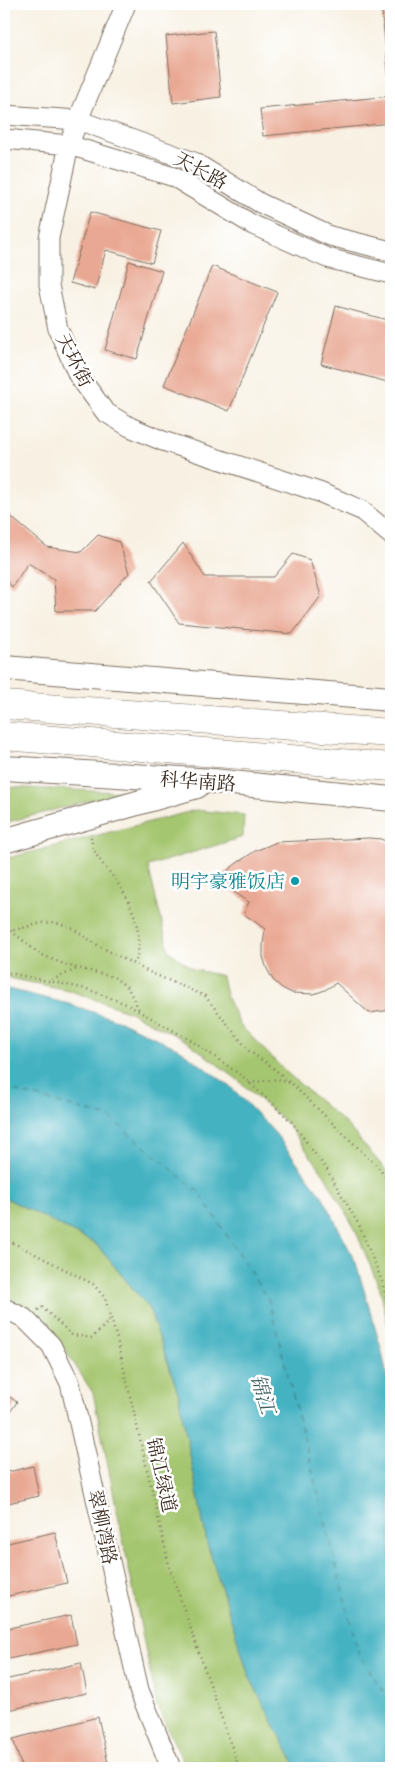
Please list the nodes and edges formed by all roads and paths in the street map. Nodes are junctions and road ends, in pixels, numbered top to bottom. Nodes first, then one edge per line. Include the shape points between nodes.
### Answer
1 (126, 4) edge
2 (4, 115) edge
3 (78, 120) junction
4 (4, 139) edge
5 (69, 145) junction
6 (391, 251) edge
7 (391, 274) edge
8 (391, 535) edge
9 (5, 669) edge
10 (391, 699) edge
11 (4, 705) edge
12 (391, 733) edge
13 (4, 736) edge
14 (391, 767) edge
15 (4, 768) edge
16 (214, 781) junction
17 (391, 799) edge
18 (91, 837) dead end
19 (4, 841) edge
20 (4, 929) edge
21 (10, 931) junction
22 (134, 964) junction
23 (79, 968) junction
24 (4, 972) edge
25 (51, 981) junction
26 (141, 1013) junction
27 (249, 1083) junction
28 (293, 1085) junction
29 (391, 1184) edge
30 (4, 1238) edge
31 (4, 1308) edge
32 (24, 1318) junction
33 (391, 1318) edge
34 (111, 1319) junction
35 (172, 1768) edge
36 (239, 1768) edge

1 - 3 street, 天环街
2 - 3 street, 天长路
3 - 5 street, 天环街
3 - 6 street, 天长路 via 194,162 260,203 330,236
4 - 5 street, 天长路
5 - 7 street, 天长路 via 174,177 253,225 327,258
5 - 8 street, 天环街 via 49,238 49,285 58,329 78,375 105,412 163,441 319,492 361,510
9 - 10 main road
11 - 12 highway
13 - 14 highway, 科华南路
15 - 16 main road, 科华南路
16 - 17 main road, 科华南路
16 - 19 main road
18 - 22 path via 94,851 121,887 133,912 140,938
20 - 21 path
21 - 22 path via 55,922 70,927
21 - 23 path via 40,954
22 - 28 path via 205,996 249,1051
23 - 25 path
23 - 26 path via 121,982 128,988
24 - 25 path
25 - 26 path via 87,989
26 - 27 path via 192,1041
27 - 28 path via 278,1079
27 - 33 path via 291,1121 327,1170 359,1225 383,1284
28 - 29 path via 377,1166
30 - 34 path, 锦江绿道 via 93,1284 105,1298
31 - 32 street, 翠柳湾路
32 - 34 path via 42,1307 72,1335 92,1338
32 - 35 street, 翠柳湾路 via 51,1345 70,1382 139,1690
34 - 36 path, 锦江绿道 via 170,1569

